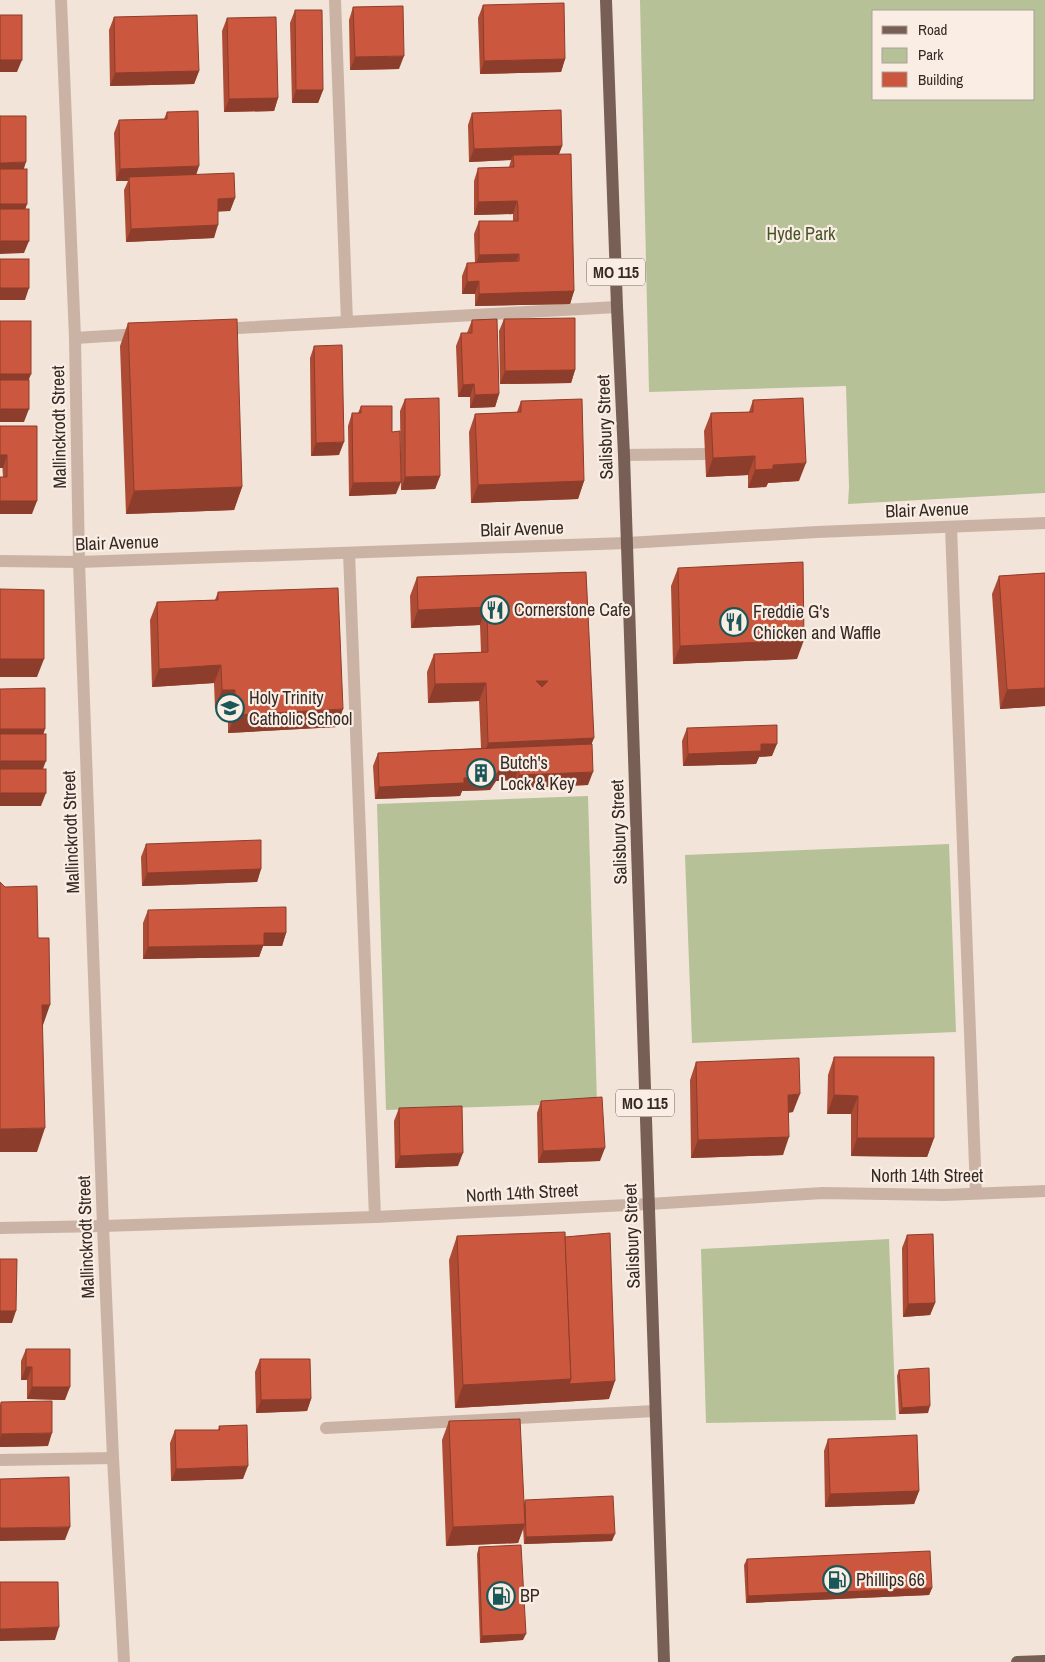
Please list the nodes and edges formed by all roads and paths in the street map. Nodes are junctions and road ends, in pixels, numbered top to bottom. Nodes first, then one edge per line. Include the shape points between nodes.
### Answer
1 (61, 0) edge
2 (334, 0) edge
3 (606, 0) edge
4 (617, 307) junction
5 (347, 322) junction
6 (211, 330) edge
7 (153, 333) edge
8 (75, 338) junction
9 (624, 454) junction
10 (705, 454) dead end
11 (1045, 523) edge
12 (951, 526) junction
13 (627, 543) junction
14 (349, 553) junction
15 (0, 561) edge
16 (79, 562) junction
17 (1045, 1190) edge
18 (976, 1194) junction
19 (649, 1204) junction
20 (375, 1217) junction
21 (103, 1226) junction
22 (0, 1228) edge
23 (656, 1411) junction
24 (326, 1428) dead end
25 (113, 1458) junction
26 (0, 1460) edge
27 (1045, 1661) edge
28 (124, 1662) edge
29 (664, 1662) edge
30 (1017, 1662) edge

1 - 8 street, Mallinckrodt Street
2 - 5 street
3 - 4 main road, Salisbury Street / MO 115
4 - 5 street
4 - 9 main road, Salisbury Street / MO 115
5 - 6 street
7 - 8 street
8 - 16 street, Mallinckrodt Street
9 - 10 street
9 - 13 main road, Salisbury Street / MO 115
11 - 12 street, Blair Avenue
12 - 13 street, Blair Avenue
12 - 18 street
13 - 14 street, Blair Avenue
13 - 19 main road, Salisbury Street / MO 115
14 - 16 street, Blair Avenue
14 - 20 street
15 - 16 street, Blair Avenue
16 - 21 street, Mallinckrodt Street
17 - 18 street, North 14th Street
18 - 19 street, North 14th Street via 823,1193
19 - 20 street, North 14th Street
19 - 23 main road, Salisbury Street / MO 115
20 - 21 street, North 14th Street
21 - 22 street, North 14th Street
21 - 25 street, Mallinckrodt Street
23 - 24 street
23 - 29 main road, Salisbury Street / MO 115
25 - 26 street
25 - 28 street, Mallinckrodt Street
27 - 30 main road

